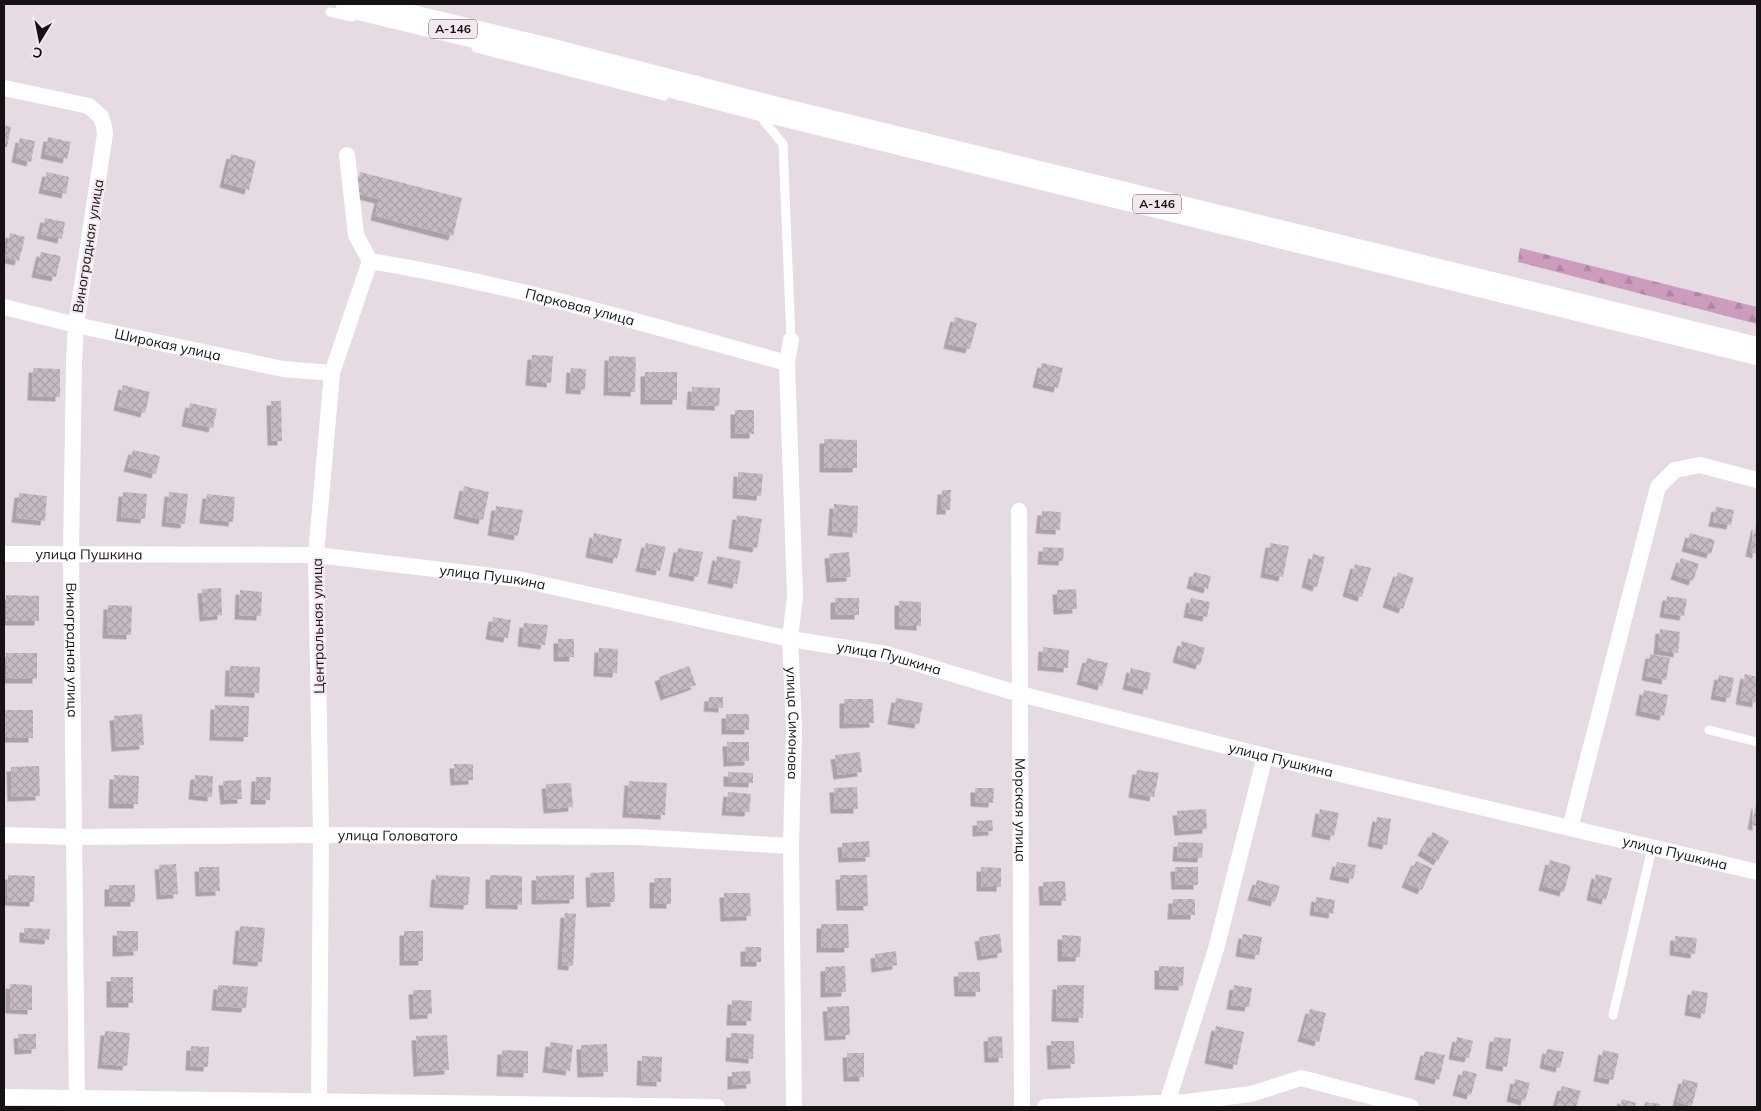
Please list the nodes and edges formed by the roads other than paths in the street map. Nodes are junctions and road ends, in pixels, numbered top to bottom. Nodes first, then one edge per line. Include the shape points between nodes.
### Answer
1 (346, 12) edge
2 (465, 46) dead end
3 (4, 88) edge
4 (677, 99) dead end
5 (763, 116) junction
6 (347, 155) dead end
7 (370, 261) junction
8 (4, 307) edge
9 (76, 325) junction
10 (791, 340) joint
11 (1757, 351) edge
12 (787, 363) junction
13 (332, 373) junction
14 (1757, 480) edge
15 (1019, 511) dead end
16 (4, 554) edge
17 (71, 554) junction
18 (316, 555) junction
19 (790, 638) junction
20 (1020, 694) junction
21 (1708, 730) dead end
22 (1757, 742) edge
23 (1265, 756) junction
24 (1570, 828) junction
25 (4, 835) edge
26 (321, 835) junction
27 (74, 836) junction
28 (791, 846) junction
29 (1652, 848) junction
30 (1757, 872) edge
31 (1613, 1015) dead end
32 (4, 1097) edge
33 (77, 1103) edge
34 (1167, 1103) junction
35 (320, 1105) edge
36 (718, 1107) edge
37 (794, 1107) edge
38 (1022, 1107) edge
39 (1045, 1107) edge
40 (1411, 1107) edge

1 - 5 highway, А-146 via 557,54
2 - 4 lane
3 - 9 street, Виноградная улица via 89,106 101,117 104,126
5 - 10 lane via 783,144
5 - 11 highway, А-146
6 - 7 street via 356,236
7 - 12 street, Парковая улица via 431,271 566,302
7 - 13 street, Центральная улица
8 - 9 street, Широкая улица
9 - 13 street, Широкая улица via 283,368
9 - 17 street, Виноградная улица
10 - 12 street, улица Симонова
12 - 19 street, улица Симонова via 795,596
13 - 18 street, Центральная улица
14 - 24 street via 1700,465 1675,470 1658,487
15 - 20 street, Морская улица
16 - 17 street, улица Пушкина
17 - 18 street, улица Пушкина
17 - 27 street, Виноградная улица
18 - 19 street, улица Пушкина via 518,579
18 - 26 street, Центральная улица
19 - 20 street, улица Пушкина via 886,654
19 - 28 street, улица Симонова via 794,730
20 - 23 street, улица Пушкина
20 - 38 street, Морская улица
21 - 22 lane
23 - 24 street, улица Пушкина
23 - 34 street via 1216,949
24 - 29 street, улица Пушкина
25 - 27 street, улица Головатого
26 - 27 street, улица Головатого
26 - 28 street, улица Головатого via 637,837
26 - 35 street, Центральная улица
27 - 33 street, Виноградная улица
28 - 37 street, улица Симонова
29 - 30 street, улица Пушкина
29 - 31 lane
32 - 33 street
33 - 35 street
34 - 39 street
34 - 40 street via 1251,1094 1302,1078
35 - 36 street

